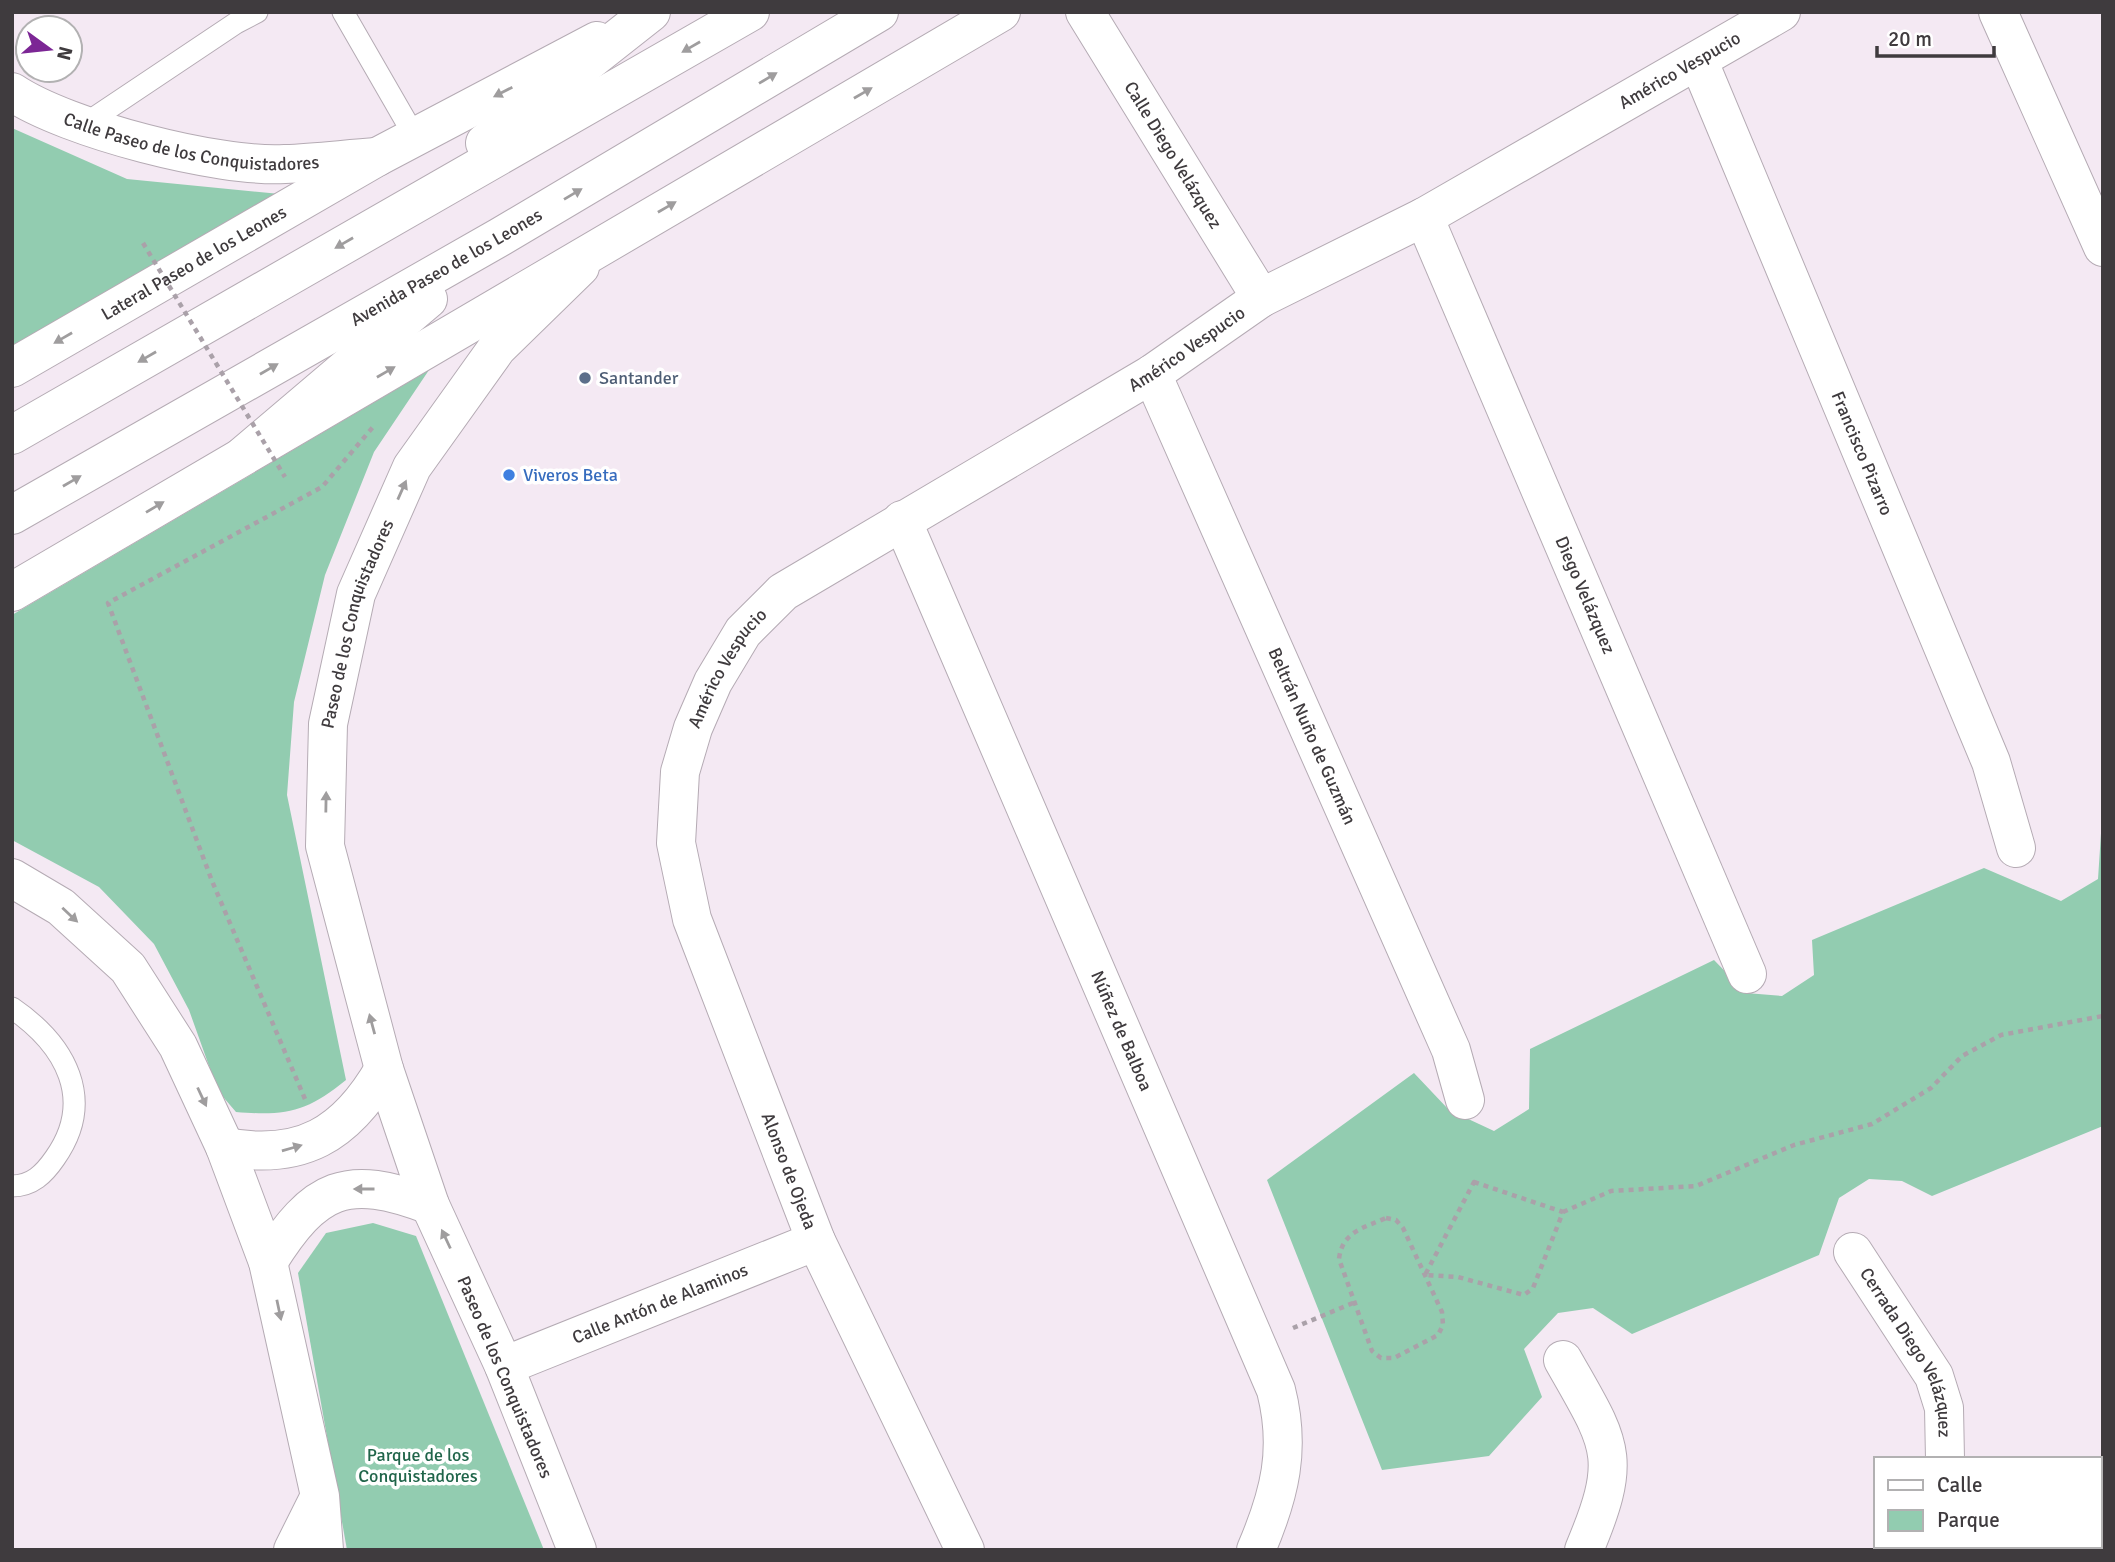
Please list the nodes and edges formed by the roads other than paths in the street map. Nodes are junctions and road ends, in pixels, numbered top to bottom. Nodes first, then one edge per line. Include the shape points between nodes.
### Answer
1 (257, 12) edge
2 (344, 12) edge
3 (650, 12) edge
4 (750, 12) edge
5 (879, 12) edge
6 (1001, 12) edge
7 (1085, 12) edge
8 (1781, 12) edge
9 (1998, 12) edge
10 (1699, 62) junction
11 (12, 92) edge
12 (85, 124) junction
13 (415, 137) junction
14 (377, 157) junction
15 (396, 212) junction
16 (1424, 217) junction
17 (500, 237) junction
18 (600, 246) junction
19 (2103, 247) edge
20 (1261, 298) junction
21 (12, 368) edge
22 (1152, 374) junction
23 (12, 435) edge
24 (243, 456) junction
25 (12, 515) edge
26 (902, 520) junction
27 (12, 592) edge
28 (680, 772) joint
29 (2017, 848) dead end
30 (12, 878) edge
31 (1747, 974) dead end
32 (12, 1008) edge
33 (384, 1069) junction
34 (1465, 1100) dead end
35 (225, 1147) junction
36 (12, 1186) edge
37 (430, 1205) junction
38 (816, 1241) junction
39 (1853, 1252) dead end
40 (268, 1262) junction
41 (1563, 1360) dead end
42 (504, 1366) junction
43 (1945, 1457) edge
44 (320, 1496) junction
45 (293, 1550) edge
46 (324, 1550) edge
47 (577, 1550) edge
48 (965, 1550) edge
49 (1256, 1550) edge
50 (1584, 1550) edge

1 - 12 lane
2 - 13 lane
3 -> 13 street, Lateral Paseo de los Leones
3 - 15 street
4 -> 15 street
17 -> 5 street, Avenida Paseo de los Leones
18 -> 6 street
7 - 20 street, Calle Diego Velázquez
8 - 10 street, Américo Vespucio
9 - 19 street
10 - 16 street, Américo Vespucio
10 - 29 street, Francisco Pizarro via 1991,762
11 - 12 street, Calle Paseo de los Conquistadores via 28,103
12 - 14 street, Calle Paseo de los Conquistadores via 176,152 250,162 284,165
13 - 14 street, Lateral Paseo de los Leones
14 -> 21 street, Lateral Paseo de los Leones
15 -> 23 street
16 - 20 street, Américo Vespucio
16 - 31 street, Diego Velázquez
17 - 24 street
25 -> 17 street, Avenida Paseo de los Leones
24 -> 18 street
33 -> 18 street, Paseo de los Conquistadores via 325,846 328,723 356,594 412,467 498,348
20 - 22 street, Américo Vespucio
22 - 26 street, Américo Vespucio
22 - 34 street, Beltrán Nuño de Guzmán via 1451,1050
27 -> 24 street
26 - 28 street, Américo Vespucio via 783,592 743,632 713,682
26 - 49 street, Núñez de Balboa via 1276,1390 1284,1421 1284,1451 1273,1505
28 - 38 street, Alonso de Ojeda via 676,843 692,919
30 -> 35 street via 61,907 128,968 178,1046
32 - 36 lane via 56,1051 76,1095 63,1147 46,1171 25,1186
35 -> 33 street via 275,1152 320,1138 357,1109
33 - 37 street, Paseo de los Conquistadores
35 - 40 street
37 -> 40 street via 386,1190 360,1187 335,1193 292,1224
42 -> 37 street, Paseo de los Conquistadores
38 - 42 street, Calle Antón de Alaminos
38 - 48 street, Alonso de Ojeda
39 - 43 street, Cerrada Diego Velázquez via 1934,1376 1944,1408
40 -> 44 street
41 - 50 street via 1607,1449 1606,1492
42 - 47 street, Paseo de los Conquistadores
44 - 45 street
44 - 46 street

